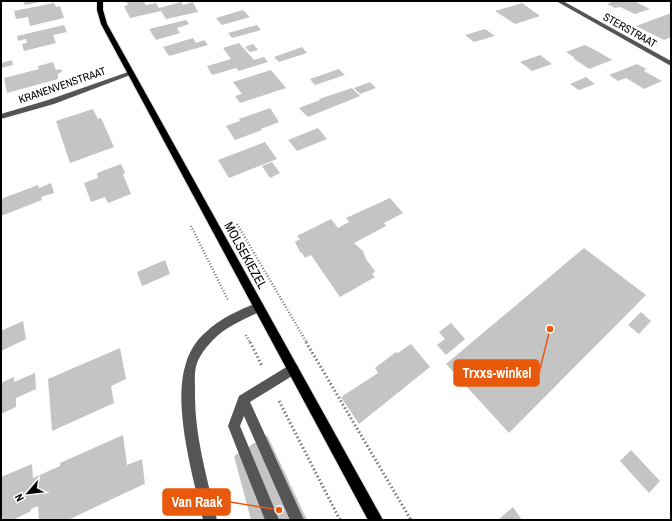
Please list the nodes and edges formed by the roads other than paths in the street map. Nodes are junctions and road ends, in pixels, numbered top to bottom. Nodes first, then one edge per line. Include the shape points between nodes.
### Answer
1 (100, 1) edge
2 (559, 1) edge
3 (671, 64) edge
4 (131, 73) junction
5 (1, 117) edge
6 (259, 307) junction
7 (293, 369) junction
8 (242, 400) junction
9 (210, 520) edge
10 (272, 520) edge
11 (297, 520) edge
12 (376, 520) edge

1 - 4 main road, MOLSEKIEZEL via 104,24
2 - 3 street, STERSTRAAT
4 - 5 street, KRANENVENSTRAAT
4 - 6 main road, MOLSEKIEZEL
6 - 7 main road, MOLSEKIEZEL
6 - 9 street via 209,336 191,362 187,392 191,429
7 - 8 street
7 - 12 main road, MOLSEKIEZEL
8 - 10 street via 234,426
8 - 11 street

